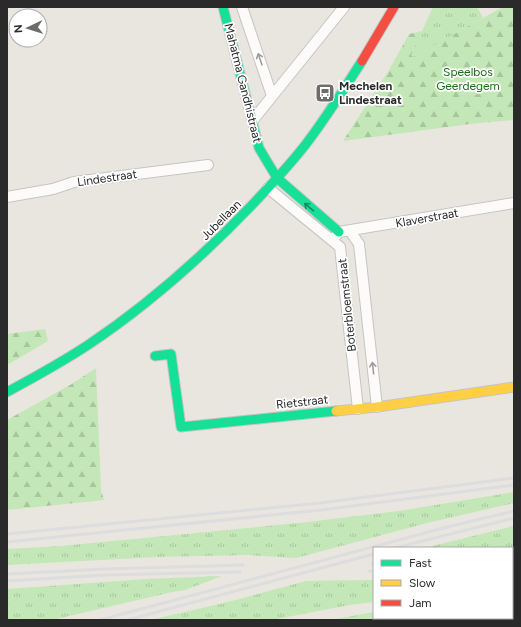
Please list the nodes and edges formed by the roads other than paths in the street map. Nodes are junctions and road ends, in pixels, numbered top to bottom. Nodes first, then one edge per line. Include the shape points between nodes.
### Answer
1 (223, 7) edge
2 (242, 7) edge
3 (344, 7) edge
4 (394, 7) edge
5 (272, 96) junction
6 (253, 120) junction
7 (208, 165) dead end
8 (277, 178) junction
9 (268, 188) junction
10 (7, 197) edge
11 (514, 203) edge
12 (344, 231) junction
13 (332, 241) junction
14 (155, 356) dead end
15 (514, 386) edge
16 (7, 392) edge
17 (377, 407) junction
18 (358, 409) junction

1 - 6 street, Mahatma Gandhistraat
5 -> 2 street, Mahatma Gandhistraat
3 - 5 street
4 - 8 street, Jubellaan via 352,78 300,153
5 - 6 street
6 - 8 street, Mahatma Gandhistraat via 259,148
7 - 10 street, Lindestraat via 74,182 53,189
8 - 9 street, Jubellaan
12 -> 8 street
9 - 13 street, Boterbloemstraat
9 - 16 street, Jubellaan via 204,254 170,284 105,334
11 - 12 street, Klaverstraat
12 - 13 street
17 -> 12 street, Boterbloemstraat via 359,244
13 - 18 street, Boterbloemstraat via 340,247
14 - 18 street, Rietstraat via 171,354 181,427
15 - 17 street, Rietstraat
17 - 18 street, Rietstraat

